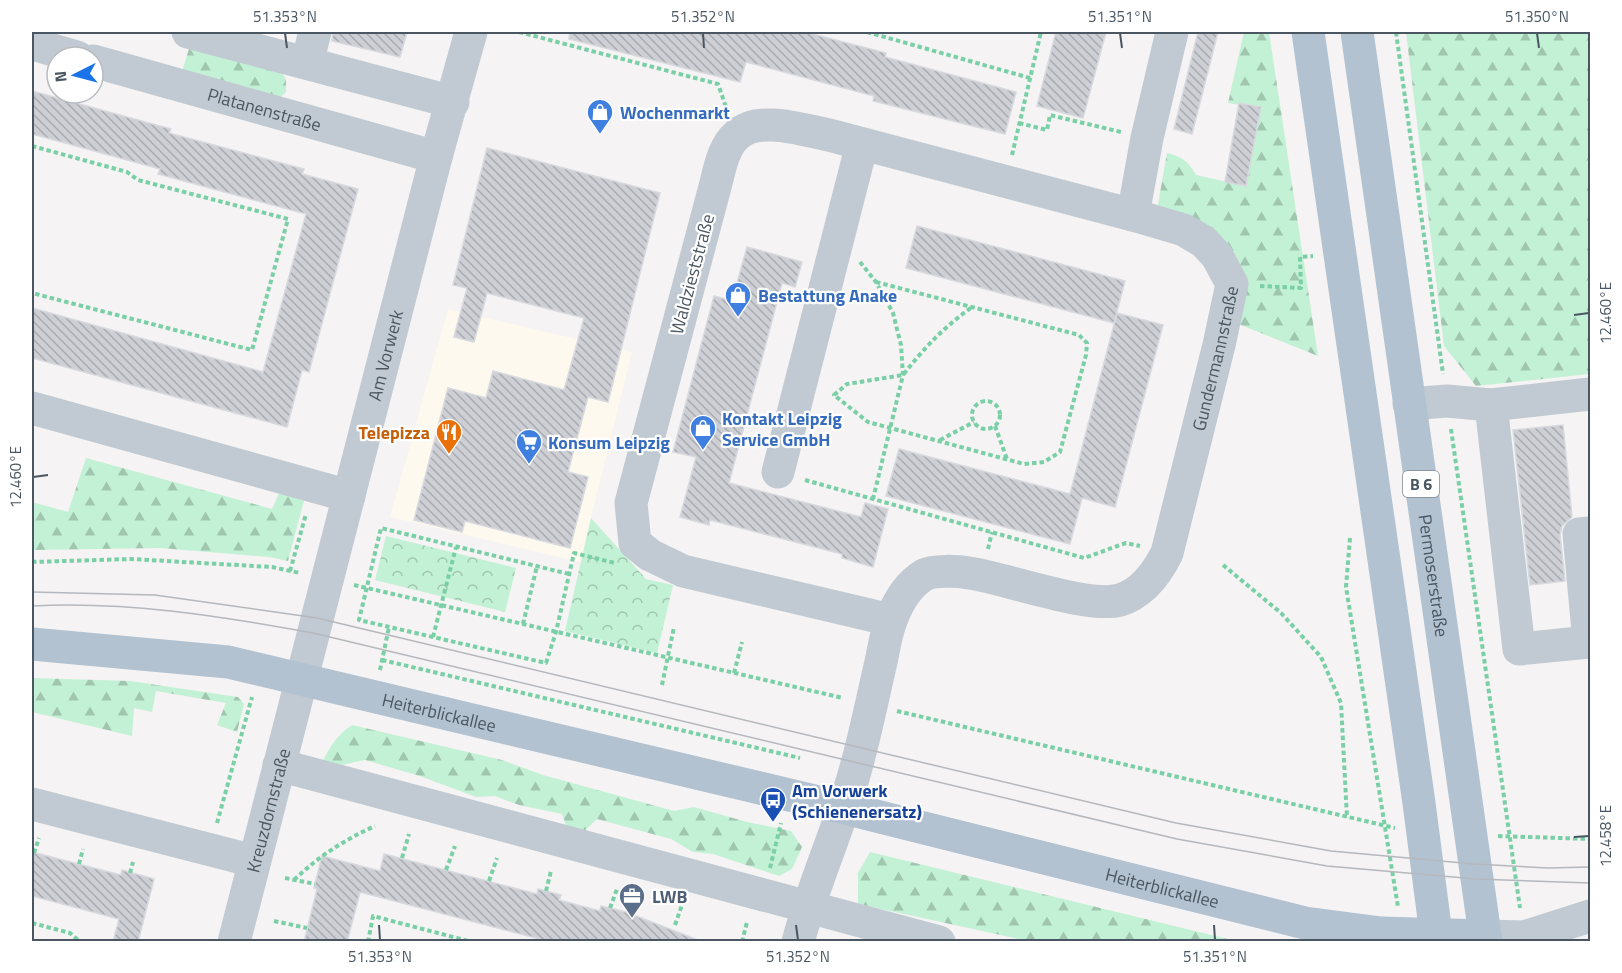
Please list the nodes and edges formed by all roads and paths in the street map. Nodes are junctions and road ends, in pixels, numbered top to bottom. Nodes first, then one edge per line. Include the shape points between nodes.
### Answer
1 (188, 32) edge
2 (315, 32) edge
3 (471, 32) edge
4 (519, 32) edge
5 (867, 32) edge
6 (1041, 32) edge
7 (1172, 32) edge
8 (1308, 32) edge
9 (1357, 32) edge
10 (1396, 32) edge
11 (307, 63) junction
12 (105, 65) edge
13 (1030, 78) junction
14 (453, 102) junction
15 (1019, 123) junction
16 (735, 136) junction
17 (1146, 138) junction
18 (861, 144) junction
19 (32, 146) edge
20 (436, 157) junction
21 (1005, 182) junction
22 (1133, 215) junction
23 (836, 246) junction
24 (1314, 256) dead end
25 (876, 282) junction
26 (1232, 284) junction
27 (32, 293) edge
28 (972, 307) junction
29 (903, 375) junction
30 (1590, 394) edge
31 (1447, 401) junction
32 (1409, 404) junction
33 (1491, 405) junction
34 (32, 408) edge
35 (974, 422) junction
36 (995, 426) junction
37 (890, 427) junction
38 (939, 440) junction
39 (1007, 459) junction
40 (778, 472) joint
41 (349, 496) junction
42 (873, 499) junction
43 (306, 514) dead end
44 (1590, 533) edge
45 (456, 547) junction
46 (643, 549) junction
47 (1167, 553) junction
48 (32, 562) edge
49 (1223, 565) dead end
50 (537, 566) junction
51 (569, 574) junction
52 (366, 587) junction
53 (442, 605) junction
54 (891, 620) junction
55 (523, 624) junction
56 (389, 627) junction
57 (674, 627) dead end
58 (556, 632) junction
59 (433, 637) junction
60 (742, 642) dead end
61 (32, 644) edge
62 (668, 658) junction
63 (382, 660) junction
64 (734, 673) junction
65 (301, 678) junction
66 (379, 678) dead end
67 (662, 685) dead end
68 (253, 693) dead end
69 (849, 700) dead end
70 (887, 708) dead end
71 (800, 758) dead end
72 (279, 765) junction
73 (32, 804) edge
74 (844, 808) junction
75 (1347, 818) junction
76 (782, 819) dead end
77 (375, 826) dead end
78 (409, 834) dead end
79 (1508, 837) junction
80 (39, 838) dead end
81 (1590, 839) edge
82 (455, 846) dead end
83 (83, 849) dead end
84 (210, 849) junction
85 (34, 853) dead end
86 (402, 858) dead end
87 (497, 858) dead end
88 (254, 861) junction
89 (134, 862) dead end
90 (79, 864) dead end
91 (446, 870) dead end
92 (769, 871) dead end
93 (551, 872) dead end
94 (130, 873) dead end
95 (285, 878) dead end
96 (294, 880) junction
97 (489, 881) dead end
98 (315, 884) dead end
99 (617, 889) dead end
100 (546, 891) dead end
101 (682, 905) dead end
102 (808, 907) junction
103 (610, 908) dead end
104 (1590, 916) edge
105 (274, 921) dead end
106 (747, 922) dead end
107 (32, 923) edge
108 (675, 925) dead end
109 (307, 928) dead end
110 (1402, 934) junction
111 (1524, 937) junction
112 (1437, 938) edge
113 (1485, 939) edge
114 (80, 942) edge
115 (234, 942) edge
116 (368, 942) edge
117 (472, 942) edge
118 (742, 942) edge
119 (798, 942) edge
120 (939, 942) edge

1 - 11 street
2 - 11 street
3 - 14 street, Am Vorwerk
4 - 16 path via 718,84
5 - 13 path
6 - 13 path
7 - 17 street
8 - 112 main road
9 - 32 main road, Permoserstraße / B 6
10 - 31 path
11 - 14 street
12 - 20 street, Platanenstraße
13 - 15 path
14 - 20 street, Am Vorwerk
15 - 17 path via 1047,130 1050,115
15 - 21 path
16 - 18 street via 748,128 778,124
16 - 46 street, Waldzieststraße via 722,160 631,503
17 - 22 street
18 - 21 street
18 - 23 street
19 - 27 path via 127,172 138,180 288,219 252,350
20 - 41 street, Am Vorwerk
21 - 22 street
22 - 26 street, Gundermannstraße via 1184,230 1204,242 1217,256
23 - 25 path via 860,261
23 - 40 street
24 - 26 path via 1300,257 1301,288
25 - 28 path
25 - 29 path via 893,313 902,345
26 - 47 street, Gundermannstraße
28 - 29 path via 927,344
28 - 39 path via 1080,335 1087,343 1060,452 1044,462 1024,464
29 - 37 path
29 - 37 path via 847,384 834,395 868,422
30 - 33 street
31 - 32 street
31 - 33 street
31 - 79 path
32 - 113 main road, Permoserstraße / B 6
33 - 44 street via 1519,649 1588,642 1579,534
34 - 41 street
35 - 36 path via 986,429
35 - 36 path via 973,408 989,400 1000,409
35 - 38 path
36 - 39 path
37 - 38 path
37 - 42 path
38 - 39 path
40 - 42 path
41 - 65 street, Am Vorwerk
42 - 47 path via 1084,558 1126,543
43 - 48 path via 290,571 131,559
45 - 50 path
45 - 52 path via 381,528
45 - 53 path
46 - 51 path via 639,568 574,553
46 - 54 street via 683,571
47 - 54 street, Gundermannstraße via 1140,590 1120,600 1082,599 955,570 925,574 901,597
49 - 75 path via 1281,613 1321,657 1341,704
50 - 51 path
50 - 55 path
51 - 58 path
52 - 53 path
52 - 56 path via 359,620
53 - 55 path
53 - 59 path
54 - 74 street
55 - 58 path
56 - 59 path
56 - 63 path
57 - 62 path
58 - 59 path via 546,663
58 - 62 path
60 - 64 path
61 - 65 main road, Heiterblickallee via 228,662
62 - 64 path
62 - 67 path
63 - 66 path
63 - 71 path
64 - 69 path
65 - 72 street, Kreuzdornstraße
65 - 74 main road, Heiterblickallee
68 - 84 path
70 - 75 path
72 - 88 street, Kreuzdornstraße
72 - 102 street
73 - 84 street
74 - 102 street
74 - 110 main road, Heiterblickallee via 1305,923
75 - 110 path via 1385,828
76 - 92 path
77 - 96 path via 333,847
78 - 86 path
79 - 81 path
79 - 111 path
80 - 85 path
82 - 91 path
83 - 90 path
84 - 88 street
87 - 97 path
88 - 115 street, Kreuzdornstraße
89 - 94 path
93 - 100 path
95 - 96 path
96 - 98 path
99 - 103 path
101 - 108 path
102 - 119 street
102 - 120 street
104 - 111 street
105 - 109 path
106 - 118 path
107 - 114 path via 69,933
110 - 112 main road, Heiterblickallee
111 - 113 street
112 - 113 main road, Heiterblickallee
116 - 117 path via 373,916

